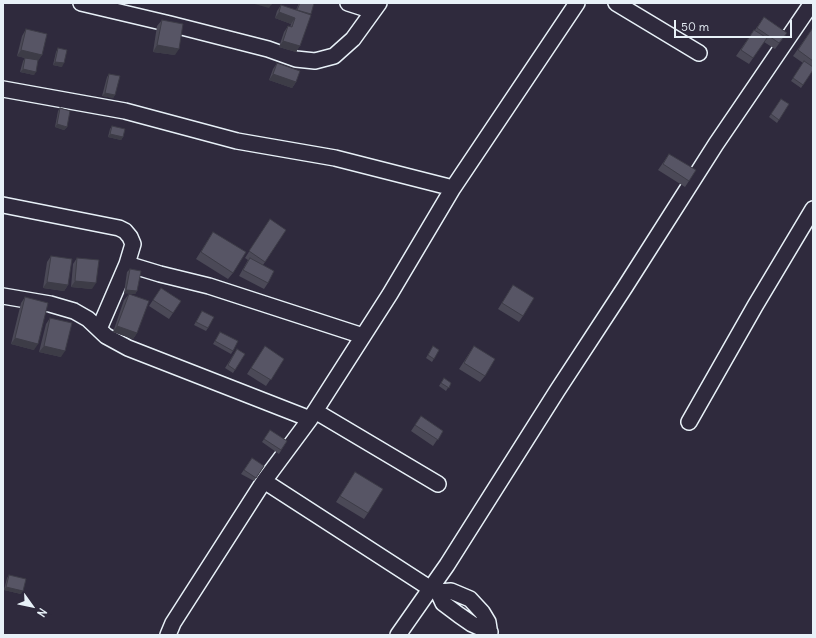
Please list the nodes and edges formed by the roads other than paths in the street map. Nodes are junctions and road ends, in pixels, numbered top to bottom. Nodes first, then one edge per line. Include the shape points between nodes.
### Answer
1 (81, 3) edge
2 (348, 3) edge
3 (577, 3) edge
4 (616, 3) edge
5 (812, 3) edge
6 (376, 7) edge
7 (699, 53) dead end
8 (3, 89) edge
9 (453, 188) junction
10 (3, 205) edge
11 (813, 209) edge
12 (127, 264) junction
13 (3, 296) edge
14 (99, 330) junction
15 (363, 336) junction
16 (312, 415) junction
17 (689, 422) dead end
18 (264, 481) junction
19 (438, 484) dead end
20 (434, 591) junction
21 (490, 633) edge
22 (168, 635) edge
23 (398, 635) edge

1 - 6 street via 268,49 296,59 315,61 334,56 353,39
2 - 6 street
3 - 9 street
4 - 7 street
5 - 20 street via 716,144 557,391
8 - 9 street via 125,111 237,141 335,158
9 - 15 street
10 - 12 street via 125,231 133,244
11 - 17 street
12 - 14 street
12 - 15 street via 209,286
13 - 14 street via 74,311 88,318
14 - 16 street via 128,348
15 - 16 street
16 - 18 street
16 - 19 street
18 - 20 street
18 - 22 street via 173,623
20 - 21 street via 443,603 459,615
20 - 23 street

